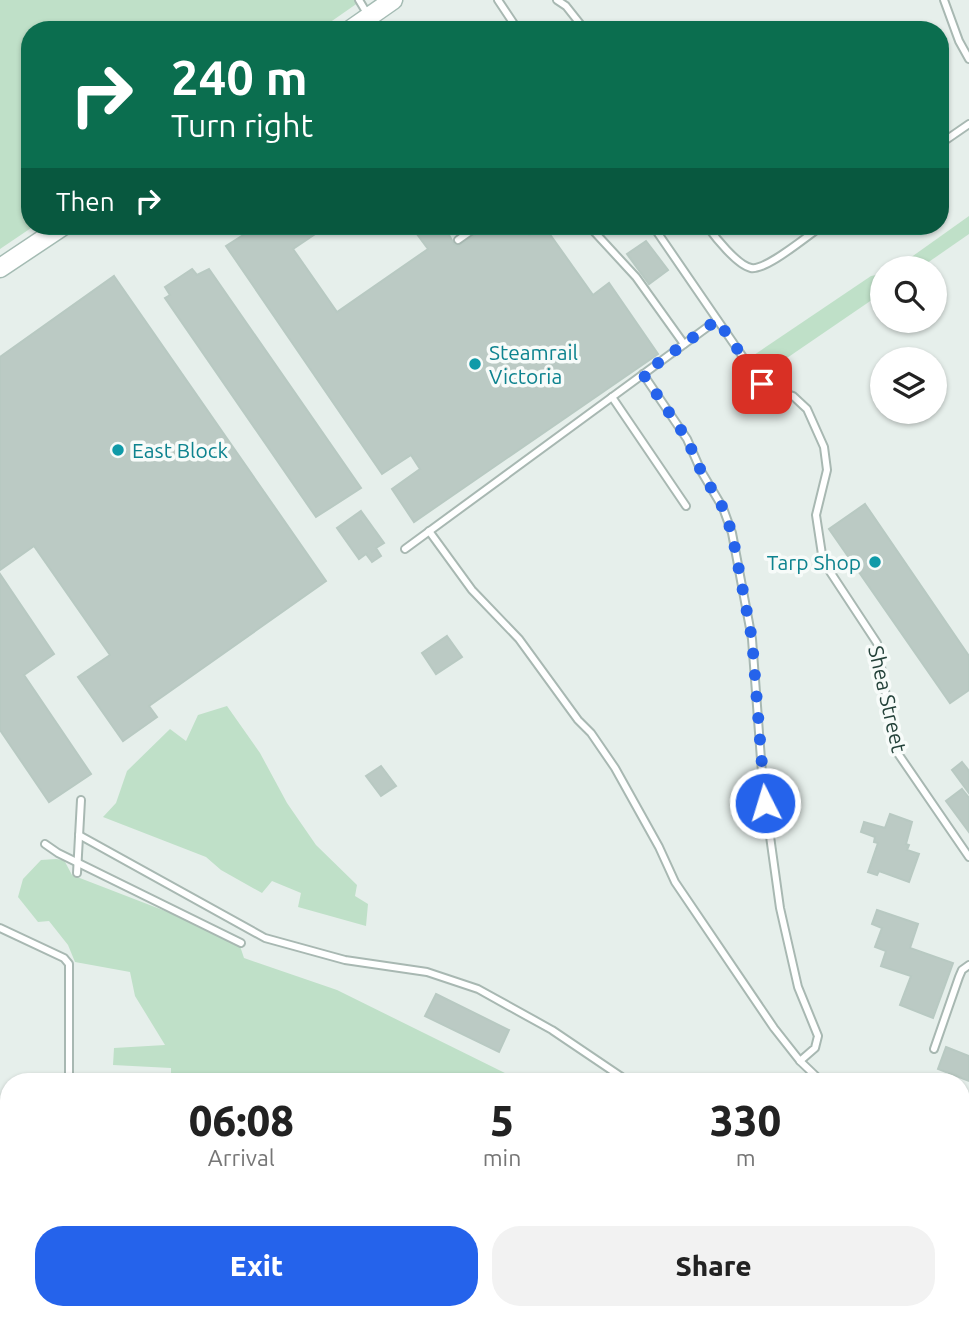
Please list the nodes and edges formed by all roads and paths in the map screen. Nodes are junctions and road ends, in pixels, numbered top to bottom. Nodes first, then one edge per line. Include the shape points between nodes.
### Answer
1 (359, 0) edge
2 (393, 0) edge
3 (498, 0) edge
4 (557, 0) edge
5 (944, 0) edge
6 (369, 17) junction
7 (363, 21) edge
8 (512, 21) edge
9 (578, 21) edge
10 (969, 59) edge
11 (969, 124) edge
12 (949, 138) edge
13 (50, 235) edge
14 (465, 235) edge
15 (597, 235) edge
16 (659, 235) edge
17 (714, 235) edge
18 (809, 235) edge
19 (458, 240) dead end
20 (0, 268) edge
21 (717, 320) junction
22 (684, 344) junction
23 (643, 374) junction
24 (612, 397) junction
25 (686, 506) dead end
26 (429, 531) junction
27 (405, 549) dead end
28 (81, 800) dead end
29 (79, 835) junction
30 (44, 844) dead end
31 (969, 857) edge
32 (78, 863) junction
33 (77, 873) dead end
34 (0, 928) edge
35 (241, 943) dead end
36 (969, 965) edge
37 (934, 1049) dead end
38 (800, 1061) junction
39 (69, 1073) edge
40 (616, 1073) edge
41 (813, 1073) edge

1 - 6 lane
2 - 6 street
3 - 8 lane
4 - 9 lane
5 - 10 lane
6 - 7 street
11 - 12 lane
13 - 20 street
14 - 19 lane
15 - 22 lane via 636,277
16 - 21 lane, Shea Street
17 - 18 lane via 743,265 752,268 766,264
21 - 22 lane
21 - 31 lane, Shea Street via 762,384 793,396 807,409 827,461 816,515 823,561 877,643 898,755
22 - 23 lane
23 - 24 lane
23 - 38 lane via 687,439 732,533 752,639 763,786 780,908 795,975 818,1036 815,1048
24 - 25 lane
24 - 26 lane
26 - 27 lane
26 - 38 lane via 472,590 519,639 592,733 675,882
28 - 29 lane
29 - 32 lane
29 - 40 lane via 265,938 345,960 427,972 478,989 552,1030
30 - 32 lane
32 - 33 lane
32 - 35 lane
34 - 39 lane via 69,964
36 - 37 lane via 959,977
38 - 41 lane

